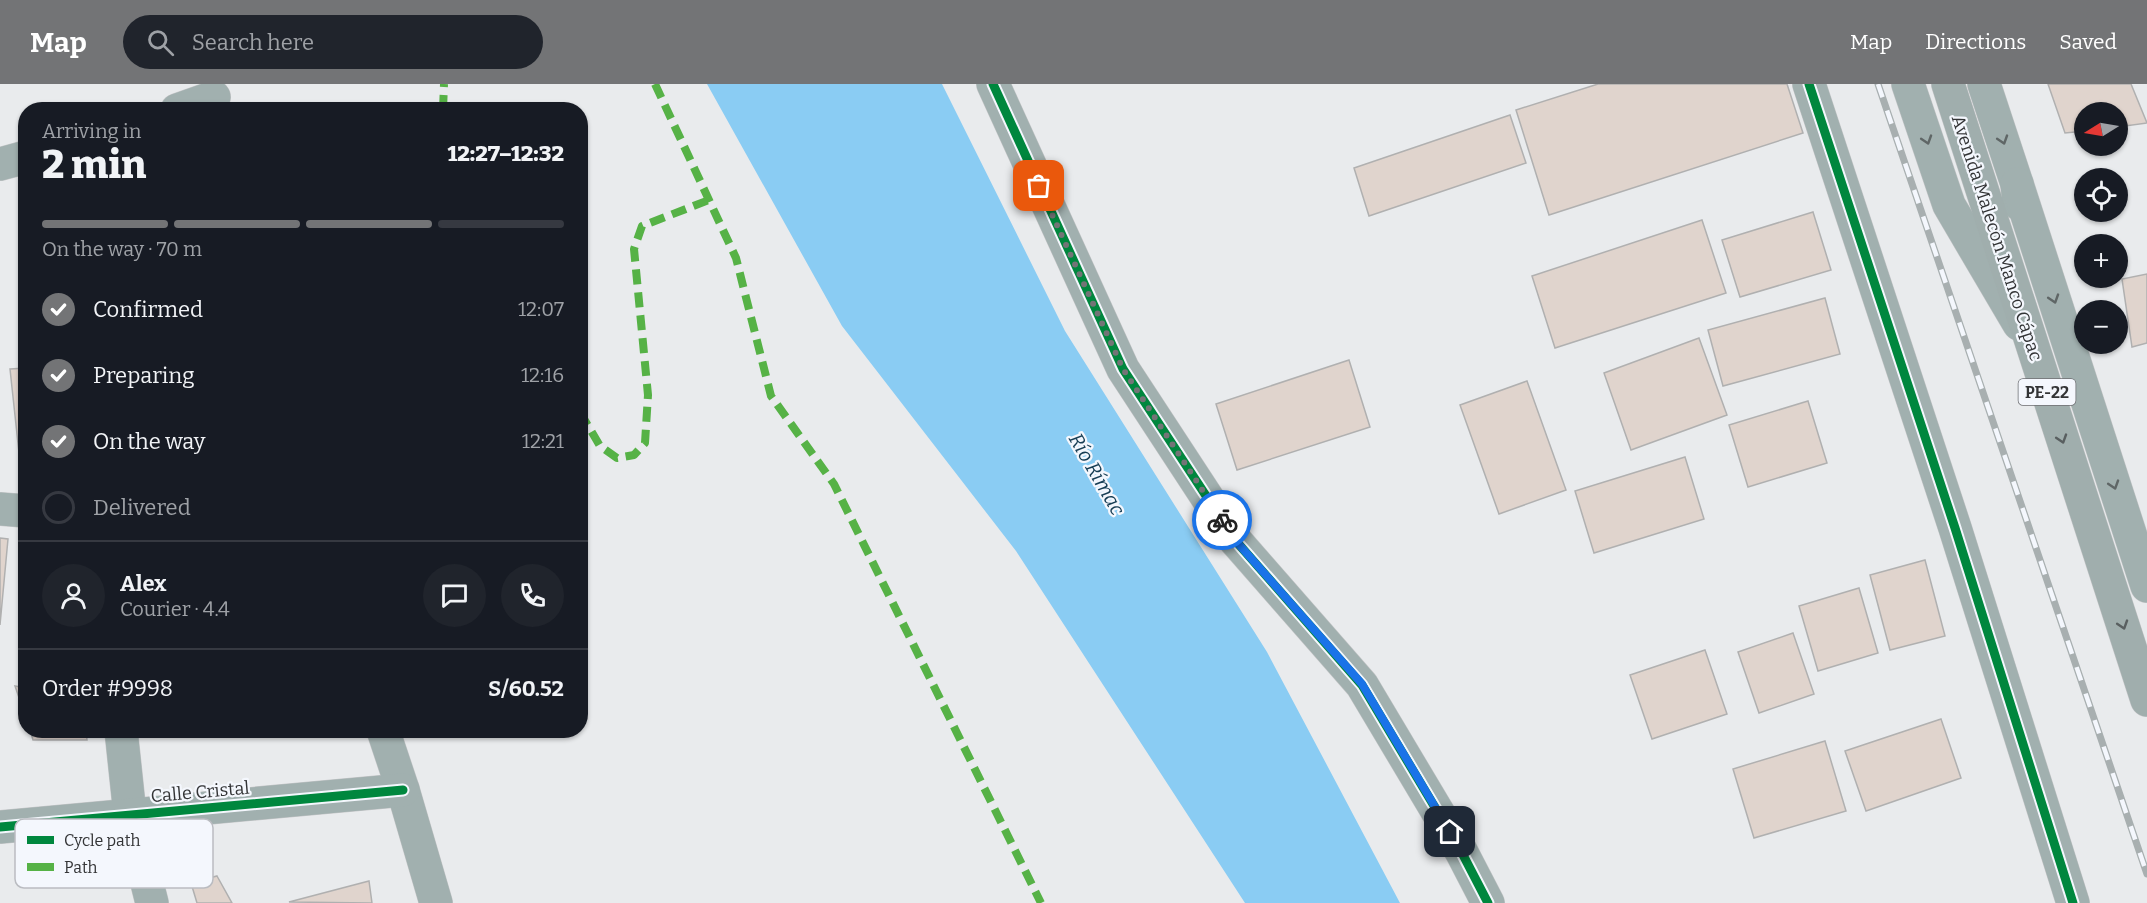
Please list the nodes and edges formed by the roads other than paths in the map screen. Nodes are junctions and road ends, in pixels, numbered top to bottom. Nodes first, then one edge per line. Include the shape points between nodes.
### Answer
1 (993, 84) edge
2 (1809, 84) edge
3 (1908, 84) edge
4 (1948, 84) edge
5 (1984, 84) edge
6 (214, 97) edge
7 (200, 102) edge
8 (18, 159) edge
9 (0, 164) edge
10 (2017, 184) junction
11 (2032, 346) junction
12 (0, 509) edge
13 (18, 510) edge
14 (2147, 586) edge
15 (2147, 700) edge
16 (122, 738) edge
17 (386, 738) edge
18 (403, 790) junction
19 (130, 815) junction
20 (87, 819) edge
21 (131, 819) edge
22 (15, 826) edge
23 (0, 827) edge
24 (148, 888) edge
25 (152, 903) edge
26 (436, 903) edge
27 (1488, 903) edge
28 (2073, 903) edge

1 - 27 street via 1123,369 1235,540 1362,684
2 - 28 street
3 -> 11 street via 1948,205
4 - 11 highway, Avenida Malecón Manco Cápac / PE-22
5 -> 10 street
6 - 7 street
8 - 9 street
10 - 11 street
10 -> 14 street
11 -> 15 highway, Avenida Malecón Manco Cápac / PE-22
12 - 13 street
16 - 19 street
17 - 18 street
18 - 19 street, Calle Cristal
18 - 26 street
19 - 20 street, Calle Cristal
19 - 21 street
22 - 23 street, Calle Cristal
24 - 25 street

